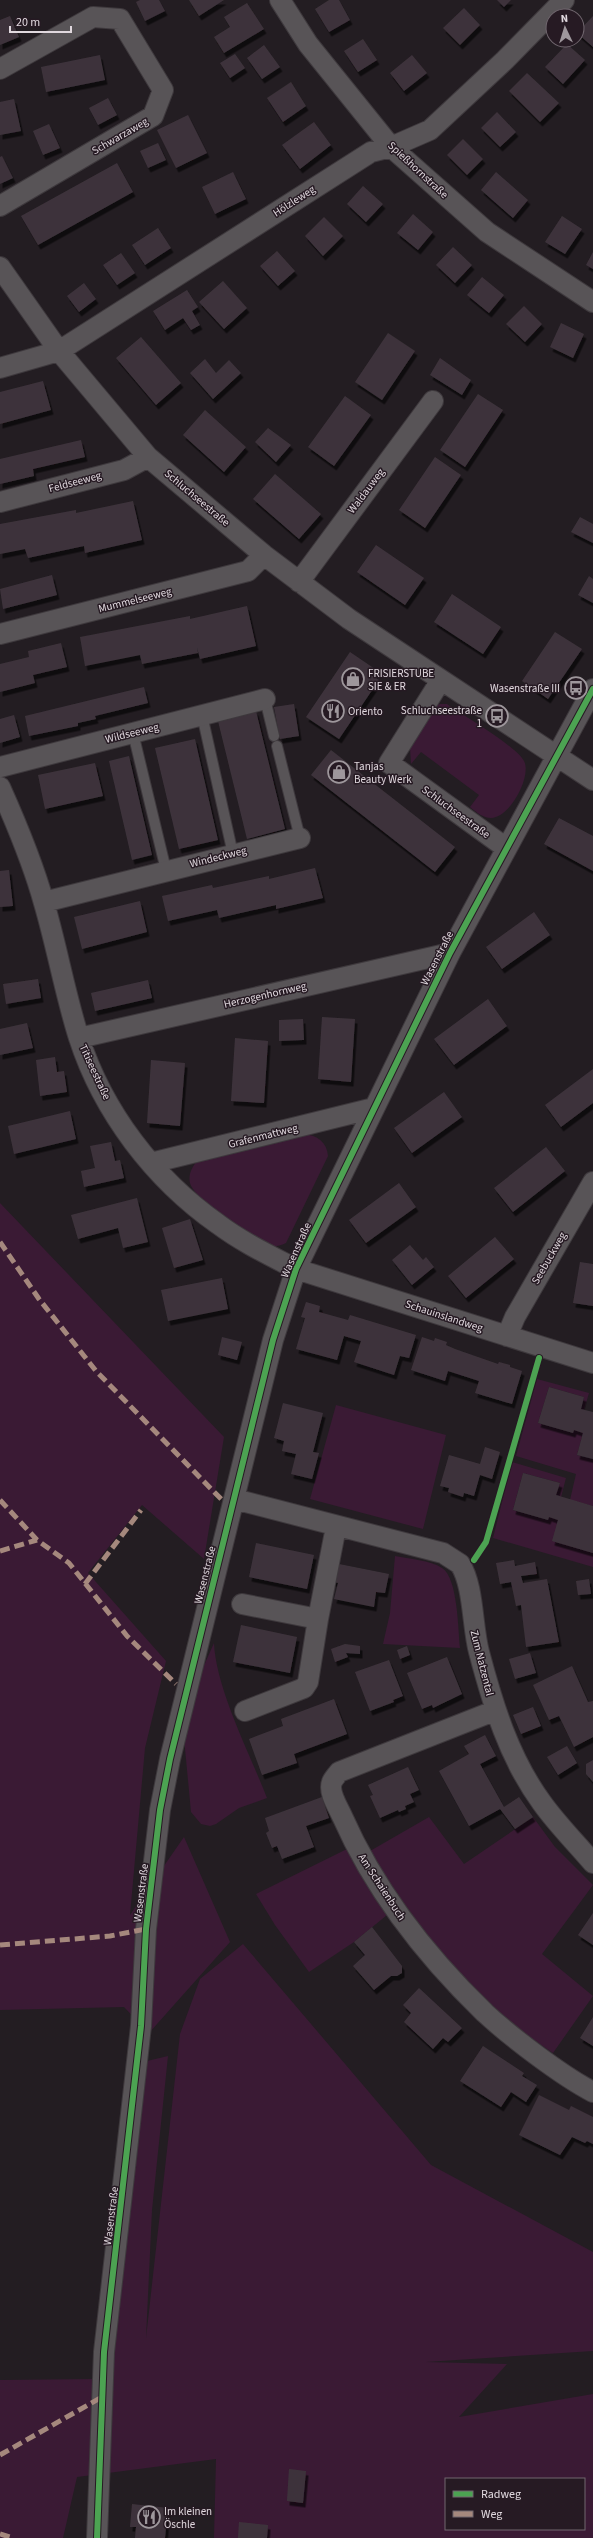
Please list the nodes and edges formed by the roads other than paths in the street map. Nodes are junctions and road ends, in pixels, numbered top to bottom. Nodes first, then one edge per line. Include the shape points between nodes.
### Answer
1 (280, 0) edge
2 (564, 0) edge
3 (0, 69) edge
4 (391, 146) junction
5 (0, 206) edge
6 (0, 267) edge
7 (593, 302) edge
8 (59, 351) junction
9 (0, 368) edge
10 (433, 401) dead end
11 (148, 457) junction
12 (0, 502) edge
13 (264, 555) junction
14 (299, 582) junction
15 (0, 634) edge
16 (441, 680) junction
17 (593, 689) edge
18 (265, 699) joint
19 (202, 715) junction
20 (133, 733) junction
21 (557, 756) junction
22 (0, 767) edge
23 (593, 780) edge
24 (2, 795) edge
25 (300, 838) joint
26 (506, 848) junction
27 (232, 854) junction
28 (166, 870) junction
29 (44, 902) junction
30 (450, 952) junction
31 (80, 1038) junction
32 (374, 1108) junction
33 (151, 1163) junction
34 (593, 1182) edge
35 (296, 1269) junction
36 (506, 1336) junction
37 (593, 1363) edge
38 (234, 1499) junction
39 (336, 1527) junction
40 (242, 1604) dead end
41 (318, 1619) junction
42 (245, 1711) dead end
43 (494, 1711) junction
44 (593, 1863) edge
45 (593, 2092) edge
46 (97, 2538) edge

1 - 4 street, Spießhornstraße via 308,44
2 - 4 street, Hölzleweg via 430,130
3 - 5 street, Schwarzaweg via 93,17 120,19 163,90 153,116
4 - 7 street, Spießhornstraße via 487,232
4 - 8 street, Hölzleweg via 371,152
6 - 8 street, Schluchseestraße
8 - 9 street, Hölzleweg
8 - 11 street, Schluchseestraße
10 - 14 street, Waldauweg
11 - 12 street, Feldseeweg via 124,470
11 - 13 street, Schluchseestraße
13 - 14 street, Schluchseestraße
13 - 15 street, Mummelseeweg via 248,571
14 - 16 street, Schluchseestraße via 349,619
16 - 21 street, Schluchseestraße
16 - 26 street, Schluchseestraße via 389,763
17 - 21 street, Wasenstraße
18 - 19 street, Wildseeweg
18 - 25 lane, Windeckweg
19 - 20 street, Wildseeweg
19 - 27 lane
20 - 22 street, Wildseeweg
20 - 28 lane
21 - 23 street, Schluchseestraße
21 - 26 street, Wasenstraße
24 - 29 street, Titiseestraße via 23,838
25 - 27 street, Windeckweg
26 - 30 street, Wasenstraße
27 - 28 street, Windeckweg
28 - 29 street, Windeckweg
29 - 31 street, Titiseestraße
30 - 31 street, Herzogenhornweg
30 - 32 street, Wasenstraße
31 - 33 street, Titiseestraße via 98,1084 120,1122
32 - 33 street, Grafenmattweg
32 - 35 street, Wasenstraße
33 - 35 street, Titiseestraße via 217,1224 256,1249
34 - 36 street, Seebuckweg
35 - 36 street, Schauinslandweg
35 - 38 street, Wasenstraße via 273,1340
36 - 37 street, Schauinslandweg
38 - 39 street, Zum Natzental
38 - 46 street, Wasenstraße via 170,1759 160,1810 146,1929 141,2026 132,2115 104,2352
39 - 41 street
39 - 43 street, Zum Natzental via 443,1553 460,1564 467,1584 475,1639
40 - 41 street
41 - 42 street via 308,1682 304,1688
43 - 44 street, Zum Natzental via 514,1756 541,1802
43 - 45 street, Am Schaienbuch via 339,1772 332,1782 332,1795 352,1838 393,1907 434,1960 486,2014 536,2054

